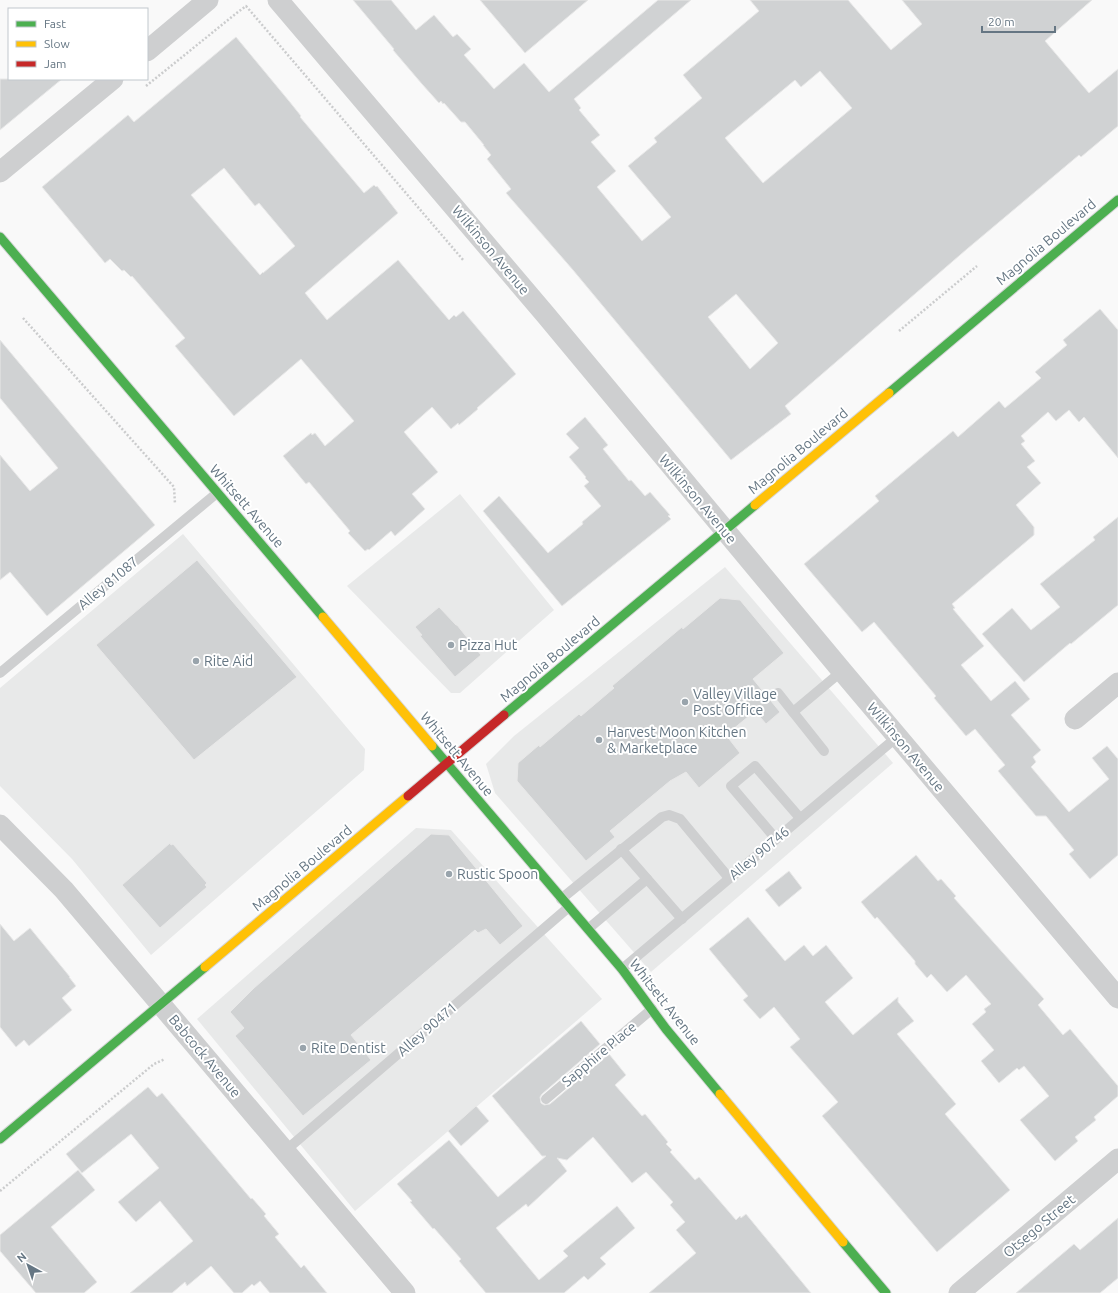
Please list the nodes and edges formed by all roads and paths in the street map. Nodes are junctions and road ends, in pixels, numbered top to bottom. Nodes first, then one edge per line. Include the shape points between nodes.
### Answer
1 (208, 0) edge
2 (278, 0) edge
3 (148, 50) edge
4 (111, 80) edge
5 (146, 86) dead end
6 (0, 172) edge
7 (1118, 200) edge
8 (0, 237) edge
9 (464, 261) dead end
10 (976, 266) dead end
11 (24, 318) dead end
12 (899, 332) dead end
13 (217, 492) junction
14 (175, 508) dead end
15 (725, 531) junction
16 (842, 671) junction
17 (0, 673) edge
18 (1118, 683) edge
19 (778, 693) dead end
20 (793, 712) junction
21 (1075, 719) dead end
22 (897, 736) junction
23 (824, 751) dead end
24 (447, 764) junction
25 (800, 818) junction
26 (0, 825) edge
27 (776, 839) junction
28 (621, 849) junction
29 (729, 878) junction
30 (646, 880) junction
31 (561, 899) junction
32 (569, 907) junction
33 (682, 919) junction
34 (588, 929) junction
35 (622, 969) junction
36 (1118, 998) edge
37 (161, 1004) junction
38 (652, 1009) junction
39 (165, 1059) dead end
40 (546, 1099) dead end
41 (0, 1139) edge
42 (285, 1151) junction
43 (1118, 1160) edge
44 (0, 1191) edge
45 (405, 1293) edge
46 (886, 1293) edge
47 (959, 1293) edge

1 - 3 street
2 - 15 street, Wilkinson Avenue via 545,314
4 - 6 street
5 - 9 path via 246,6
7 - 15 main road, Magnolia Boulevard
8 - 13 main road, Whitsett Avenue
10 - 12 path
11 - 14 path via 174,487
13 - 17 lane, Alley 81087
13 - 24 main road, Whitsett Avenue
15 - 16 street, Wilkinson Avenue
15 - 24 main road, Magnolia Boulevard
16 - 20 lane
16 - 22 street, Wilkinson Avenue
18 - 21 street
19 - 20 lane
20 - 23 lane
22 - 25 lane, Alley 90746
22 - 36 street, Wilkinson Avenue
24 - 31 main road, Whitsett Avenue
24 - 37 main road, Magnolia Boulevard
25 - 27 lane, Alley 90746
25 - 27 lane via 755,766 731,786
26 - 37 street, Babcock Avenue via 64,890
27 - 29 lane, Alley 90746
28 - 29 lane via 662,817 670,815 680,819
28 - 30 lane
28 - 31 lane
29 - 33 lane, Alley 90746
30 - 33 lane
30 - 34 lane
31 - 32 main road, Whitsett Avenue
32 - 34 main road, Whitsett Avenue
32 - 42 lane, Alley 90471
33 - 35 lane, Alley 90746
34 - 35 main road, Whitsett Avenue
35 - 38 main road, Whitsett Avenue
37 - 41 main road, Magnolia Boulevard
37 - 42 street, Babcock Avenue
38 - 40 lane, Sapphire Place
38 - 46 main road, Whitsett Avenue
39 - 44 path via 154,1064
42 - 45 street, Babcock Avenue
43 - 47 street, Otsego Street

